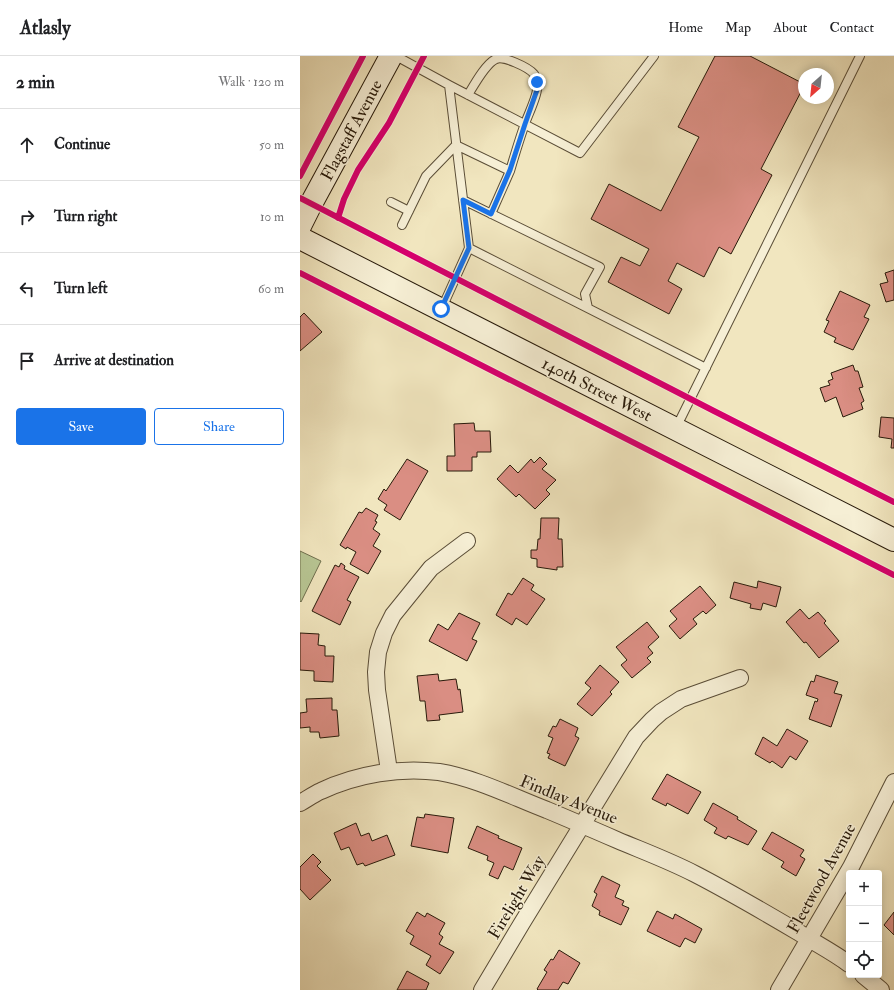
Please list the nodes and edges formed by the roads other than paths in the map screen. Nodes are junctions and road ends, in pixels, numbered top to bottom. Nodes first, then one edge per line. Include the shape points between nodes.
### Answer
1 (391, 56) edge
2 (396, 56) edge
3 (654, 56) edge
4 (860, 56) edge
5 (449, 84) junction
6 (468, 95) junction
7 (525, 124) junction
8 (456, 145) junction
9 (510, 170) junction
10 (463, 200) junction
11 (391, 202) dead end
12 (409, 211) junction
13 (491, 214) junction
14 (402, 225) dead end
15 (300, 226) edge
16 (300, 238) edge
17 (469, 248) junction
18 (588, 308) junction
19 (441, 309) junction
20 (706, 368) junction
21 (676, 429) junction
22 (894, 540) edge
23 (467, 541) dead end
24 (740, 678) dead end
25 (389, 772) junction
26 (894, 782) edge
27 (300, 803) edge
28 (582, 824) junction
29 (809, 939) junction
30 (846, 962) edge
31 (867, 978) edge
32 (482, 990) edge
33 (779, 990) edge
34 (881, 990) edge

1 - 15 street, Flagstaff Avenue
2 - 5 lane
3 - 7 lane via 580,153
4 - 20 lane
5 - 6 lane
5 - 8 lane
6 - 7 lane
6 - 7 lane via 488,64 495,59 500,57 526,68 535,75 537,90
7 - 9 lane
8 - 9 lane
8 - 10 lane
8 - 12 lane via 426,176
9 - 13 lane
10 - 13 lane
10 - 17 lane
11 - 12 lane
12 - 14 lane
13 - 18 lane via 600,267 585,294
16 - 19 street, 140th Street West
17 - 18 lane
17 - 19 lane
18 - 20 lane
19 - 21 street, 140th Street West
20 - 21 lane
21 - 22 street, 140th Street West
23 - 25 street via 431,568 393,615 384,633 378,652 376,672
24 - 28 street, Firelight Way via 681,698 652,720 632,743
25 - 27 street, Findlay Avenue via 342,782
25 - 28 street, Findlay Avenue via 439,772 463,778
26 - 29 street, Fleetwood Avenue via 851,867
28 - 29 street, Findlay Avenue via 694,874
28 - 32 street, Firelight Way
29 - 30 street
29 - 33 street, Fleetwood Avenue
31 - 34 street

